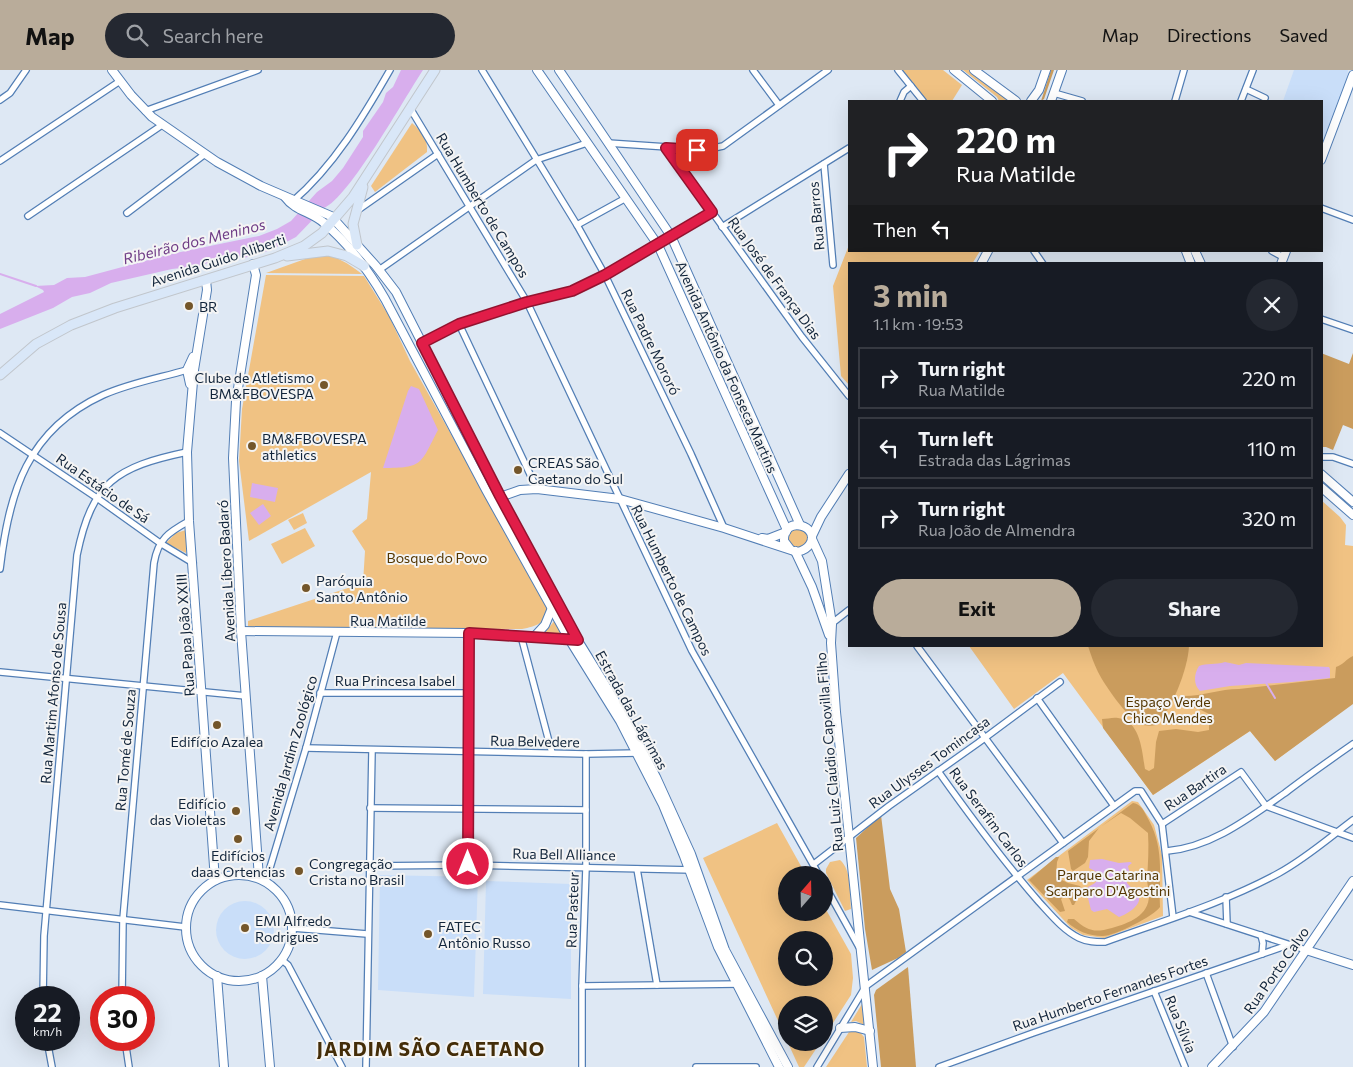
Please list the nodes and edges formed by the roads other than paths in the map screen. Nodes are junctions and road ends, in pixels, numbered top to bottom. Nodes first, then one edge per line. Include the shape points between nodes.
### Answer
1 (26, 70) edge
2 (112, 70) edge
3 (258, 70) edge
4 (390, 70) edge
5 (435, 70) edge
6 (482, 70) edge
7 (537, 70) edge
8 (559, 70) edge
9 (753, 70) edge
10 (828, 70) edge
11 (898, 70) edge
12 (954, 70) edge
13 (974, 70) edge
14 (1046, 70) edge
15 (1062, 70) edge
16 (1184, 70) edge
17 (1253, 70) edge
18 (1352, 70) edge
19 (1353, 75) edge
20 (120, 81) junction
21 (911, 86) junction
22 (1246, 89) junction
23 (1052, 97) edge
24 (1265, 98) dead end
25 (0, 100) edge
26 (900, 100) edge
27 (922, 100) edge
28 (991, 100) edge
29 (1015, 100) edge
30 (1032, 100) edge
31 (1074, 100) edge
32 (1174, 100) edge
33 (1241, 100) edge
34 (779, 105) junction
35 (410, 108) junction
36 (146, 111) junction
37 (162, 125) junction
38 (587, 143) junction
39 (608, 143) junction
40 (666, 148) junction
41 (848, 149) edge
42 (205, 154) junction
43 (438, 154) junction
44 (1323, 155) edge
45 (536, 160) junction
46 (0, 161) edge
47 (824, 164) junction
48 (366, 178) junction
49 (626, 198) junction
50 (295, 203) junction
51 (470, 206) junction
52 (1323, 209) edge
53 (356, 211) junction
54 (712, 212) junction
55 (127, 213) dead end
56 (28, 216) dead end
57 (1353, 220) edge
58 (331, 223) junction
59 (577, 225) junction
60 (722, 228) junction
61 (671, 236) junction
62 (357, 245) junction
63 (658, 245) junction
64 (275, 258) junction
65 (253, 264) junction
66 (833, 265) dead end
67 (364, 266) junction
68 (379, 270) junction
69 (605, 275) junction
70 (206, 280) junction
71 (527, 302) junction
72 (1323, 320) edge
73 (459, 324) junction
74 (1353, 330) edge
75 (422, 343) junction
76 (197, 350) junction
77 (187, 370) junction
78 (0, 375) edge
79 (192, 388) junction
80 (848, 395) edge
81 (0, 433) edge
82 (187, 452) junction
83 (32, 454) junction
84 (1323, 456) edge
85 (1353, 464) edge
86 (848, 476) edge
87 (1323, 476) edge
88 (537, 489) junction
89 (1323, 489) edge
90 (97, 498) junction
91 (496, 498) junction
92 (620, 499) junction
93 (1353, 502) edge
94 (1353, 515) edge
95 (821, 516) junction
96 (190, 521) junction
97 (801, 525) junction
98 (724, 528) junction
99 (786, 531) junction
100 (752, 537) junction
101 (812, 538) junction
102 (160, 543) junction
103 (792, 550) junction
104 (193, 563) junction
105 (0, 569) edge
106 (828, 598) junction
107 (817, 602) junction
108 (552, 608) junction
109 (848, 611) edge
110 (829, 626) junction
111 (241, 631) junction
112 (337, 632) junction
113 (469, 633) junction
114 (521, 636) junction
115 (534, 637) junction
116 (569, 639) junction
117 (578, 640) junction
118 (918, 647) edge
119 (0, 672) edge
120 (67, 679) junction
121 (1060, 682) dead end
122 (143, 686) junction
123 (201, 692) junction
124 (320, 693) junction
125 (470, 693) junction
126 (246, 696) junction
127 (1037, 698) junction
128 (984, 739) junction
129 (1353, 744) edge
130 (306, 748) junction
131 (372, 751) junction
132 (468, 752) junction
133 (552, 753) junction
134 (639, 753) junction
135 (586, 754) junction
136 (938, 771) junction
137 (1114, 806) junction
138 (1266, 806) junction
139 (370, 808) junction
140 (467, 809) junction
141 (586, 810) junction
142 (1353, 820) edge
143 (1162, 824) junction
144 (1337, 832) junction
145 (849, 837) junction
146 (1353, 838) edge
147 (1063, 843) junction
148 (1167, 851) junction
149 (468, 864) junction
150 (814, 864) joint
151 (370, 866) junction
152 (586, 868) junction
153 (637, 869) junction
154 (693, 870) junction
155 (1017, 877) junction
156 (215, 880) junction
157 (262, 880) junction
158 (1353, 880) edge
159 (1226, 897) junction
160 (833, 900) edge
161 (0, 905) edge
162 (46, 910) junction
163 (1189, 912) junction
164 (1174, 917) junction
165 (123, 919) junction
166 (1227, 924) junction
167 (185, 927) junction
168 (293, 928) junction
169 (367, 934) junction
170 (1261, 935) junction
171 (1290, 944) junction
172 (860, 949) junction
173 (1306, 950) junction
174 (1262, 954) junction
175 (282, 960) junction
176 (1353, 965) edge
177 (1206, 973) junction
178 (217, 976) junction
179 (262, 976) junction
180 (739, 984) junction
181 (657, 985) junction
182 (43, 986) edge
183 (122, 986) edge
184 (582, 986) junction
185 (866, 986) junction
186 (1154, 991) junction
187 (840, 1028) junction
188 (870, 1031) junction
189 (1233, 1046) junction
190 (49, 1051) edge
191 (126, 1051) edge
192 (52, 1067) edge
193 (128, 1067) edge
194 (223, 1067) edge
195 (270, 1067) edge
196 (342, 1067) edge
197 (366, 1067) edge
198 (582, 1067) edge
199 (700, 1067) edge
200 (756, 1067) edge
201 (779, 1067) edge
202 (788, 1067) edge
203 (818, 1067) edge
204 (873, 1067) edge
205 (938, 1067) edge
206 (1185, 1067) edge
207 (1212, 1067) edge

1 - 25 street via 10,93
2 - 20 street, Estrada das Lágrimas
3 - 36 street
4 - 50 street via 343,147
5 - 35 main road, Avenida Guido Aliberti
6 - 45 street, Rua Padre Mororó
7 - 38 street, Avenida Antônio da Fonseca Martins
8 - 39 street, Avenida Antônio da Fonseca Martins
9 - 34 street
10 - 34 street
11 - 21 street
12 - 28 street
13 - 29 street
14 - 30 street via 1040,90
15 - 23 street
16 - 32 street
17 - 22 street
18 - 19 street
19 - 44 street
20 - 36 street, Estrada das Lágrimas
20 - 46 street
21 - 26 street
21 - 27 street
22 - 24 street
22 - 33 street
23 - 31 street
34 - 40 street via 723,146 709,149
35 - 43 street, Rua Humberto de Campos
35 - 48 main road, Avenida Guido Aliberti
36 - 37 street, Estrada das Lágrimas
37 - 42 street, Estrada das Lágrimas
37 - 56 street
38 - 45 street
38 - 49 street, Avenida Antônio da Fonseca Martins
39 - 40 street
39 - 61 street, Avenida Antônio da Fonseca Martins
40 - 54 street, Rua José de França Dias
41 - 47 street
42 - 50 street, Estrada das Lágrimas
42 - 55 street
43 - 51 street, Rua Humberto de Campos
43 - 53 street
45 - 51 street
45 - 59 street, Rua Padre Mororó
47 - 60 street
47 - 66 street, Rua Barros
48 - 53 main road
48 - 58 main road, Avenida Guido Aliberti
49 - 59 street
49 - 63 street, Avenida Antônio da Fonseca Martins
50 - 58 street, Estrada das Lágrimas
51 - 68 street
51 - 71 street, Rua Humberto de Campos
52 - 57 street
53 - 62 main road via 353,230
54 - 60 street, Rua José de França Dias
54 - 61 street
58 - 62 street, Estrada das Lágrimas
58 - 64 main road, Avenida Guido Aliberti via 304,246
58 - 67 street, Estrada das Lágrimas
59 - 69 street, Rua Padre Mororó
60 - 80 street, Rua José de França Dias
61 - 63 street
61 - 97 street, Avenida Antônio da Fonseca Martins
62 - 68 street, Estrada das Lágrimas
63 - 69 street
63 - 99 street, Avenida Antônio da Fonseca Martins
64 - 65 main road, Avenida Guido Aliberti
64 - 67 main road via 328,251 347,256
65 - 70 main road, Avenida Guido Aliberti
65 - 111 street, Avenida Líbero Badaró via 256,275 234,427
67 - 91 street, Estrada das Lágrimas via 386,299
68 - 75 street, Estrada das Lágrimas via 396,292
69 - 71 street via 572,291
69 - 98 street, Rua Padre Mororó
70 - 76 street, Rua Papa João XXIII
70 - 78 main road, Avenida Guido Aliberti via 71,325 36,344
71 - 73 street
71 - 92 street, Rua Humberto de Campos
72 - 74 street
73 - 75 street
73 - 88 street
75 - 91 street, Estrada das Lágrimas
76 - 77 street, Rua Papa João XXIII
76 - 79 street, Rua Papa João XXIII
77 - 79 street, Rua Papa João XXIII
77 - 83 street via 103,395 74,412
79 - 82 street, Rua Papa João XXIII
81 - 83 street, Rua Estácio de Sá
82 - 90 street, Rua Martim Afonso de Sousa via 145,462 113,480
82 - 96 street, Rua Papa João XXIII
83 - 90 street, Rua Estácio de Sá
83 - 105 street via 15,491
84 - 85 street
86 - 95 street
87 - 93 street
88 - 91 street via 520,490
88 - 92 street
89 - 94 street
90 - 102 street, Rua Estácio de Sá
90 - 120 street, Rua Martim Afonso de Sousa via 82,530 77,555
91 - 108 street, Estrada das Lágrimas
91 - 117 street, Estrada das Lágrimas
92 - 98 street
92 - 150 street, Rua Humberto de Campos via 692,651
95 - 97 street
95 - 101 street
96 - 102 street
96 - 104 street, Rua Papa João XXIII
97 - 99 street via 791,526
97 - 101 street via 808,529
98 - 100 street
99 - 100 street via 768,539
99 - 103 street via 784,541
100 - 103 street
101 - 103 street via 802,551
101 - 106 street, Rua Luiz Claúdio Capovilla Filho via 822,561
102 - 104 street, Rua Estácio de Sá
102 - 122 street, Rua Tomé de Souza via 154,562
103 - 107 street, Rua Luiz Claúdio Capovilla Filho
104 - 123 street, Rua Papa João XXIII
106 - 107 street
106 - 110 street, Rua Luiz Claúdio Capovilla Filho
107 - 110 street, Rua Luiz Claúdio Capovilla Filho
108 - 115 street via 545,625
108 - 116 street, Estrada das Lágrimas
109 - 110 street
110 - 145 street, Rua Luiz Claúdio Capovilla Filho
111 - 112 street, Rua Matilde
111 - 126 street, Avenida Líbero Badaró
112 - 113 street, Rua Matilde
112 - 124 street, Avenida Jardim Zoológico
113 - 114 street, Rua Matilde
113 - 125 street
114 - 115 street, Rua Matilde
114 - 133 street
115 - 116 street, Rua Matilde
116 - 117 street, Rua Matilde
116 - 134 street, Estrada das Lágrimas
117 - 134 street, Estrada das Lágrimas via 625,717
118 - 128 street
119 - 120 street
120 - 122 street
120 - 162 street, Rua Martim Afonso de Sousa
121 - 127 street, Rua Ulysses Tomincasa
122 - 123 street
122 - 165 street, Rua Tomé de Souza
123 - 126 street
123 - 156 street, Rua Papa João XXIII
124 - 125 street, Rua Princesa Isabel
124 - 130 street, Avenida Jardim Zoológico
125 - 132 street
126 - 157 street, Avenida Líbero Badaró
127 - 128 street, Rua Ulysses Tomincasa
127 - 137 street
128 - 136 street, Rua Ulysses Tomincasa
128 - 147 street
129 - 138 street
130 - 131 street, Rua Belvedere
130 - 157 street, Avenida Jardim Zoológico
131 - 132 street, Rua Belvedere
131 - 139 street
132 - 133 street, Rua Belvedere
132 - 140 street
133 - 135 street, Rua Belvedere
134 - 135 street, Rua Belvedere
134 - 154 street, Estrada das Lágrimas via 671,809
135 - 141 street, Rua Pasteur
136 - 145 street, Rua Ulysses Tomincasa
136 - 155 street, Rua Serafim Carlos
137 - 143 street via 1135,791 1141,791
137 - 147 street
138 - 143 street, Rua Bartira via 1241,772
138 - 144 street
138 - 148 street via 1238,826 1204,842
139 - 140 street
139 - 151 street
140 - 141 street
140 - 149 street
141 - 152 street, Rua Pasteur
142 - 144 street, Rua Serafim Carlos
143 - 148 street
144 - 146 street
144 - 159 street, Rua Serafim Carlos via 1280,872
145 - 150 street, Rua Ulysses Tomincasa
145 - 172 street, Rua Luiz Claúdio Capovilla Filho
147 - 155 street
148 - 164 street
149 - 151 street, Rua Bell Alliance
149 - 152 street, Rua Bell Alliance
151 - 169 street
152 - 153 street, Rua Bell Alliance
152 - 184 street, Rua Pasteur
153 - 154 street, Rua Bell Alliance
153 - 181 street
154 - 180 street, Estrada das Lágrimas via 718,948
155 - 164 street, Rua Serafim Carlos via 1060,924 1086,940 1105,942
155 - 185 street
156 - 157 street via 244,874
156 - 167 street via 195,897
157 - 168 street via 275,888 288,906
158 - 173 street, Rua Porto Calvo
159 - 163 street, Rua Serafim Carlos
159 - 166 street
160 - 172 street
161 - 162 street
162 - 165 street
162 - 182 street, Rua Martim Afonso de Sousa
163 - 164 street, Rua Serafim Carlos
163 - 166 street
165 - 167 street
165 - 183 street, Rua Tomé de Souza
166 - 170 street
167 - 178 street via 190,950 198,963
168 - 169 street
168 - 175 street via 290,945
169 - 197 street
170 - 171 street
170 - 174 street
171 - 173 street
171 - 174 street, Rua Humberto Fernandes Fortes
172 - 185 street, Rua Luiz Claúdio Capovilla Filho
173 - 176 street
173 - 189 street, Rua Porto Calvo via 1264,1012
174 - 177 street, Rua Humberto Fernandes Fortes
175 - 179 street
175 - 196 street via 288,965
177 - 186 street, Rua Humberto Fernandes Fortes
177 - 189 street
178 - 179 street via 237,981
178 - 194 street
179 - 195 street
180 - 181 street
180 - 201 street, Estrada das Lágrimas
180 - 202 street, Estrada das Lágrimas
181 - 184 street
184 - 198 street, Rua Pasteur
185 - 187 street
185 - 188 street, Rua Luiz Claúdio Capovilla Filho
186 - 205 street, Rua Humberto Fernandes Fortes
186 - 206 street, Rua Sílvia
187 - 188 street
187 - 203 street
188 - 204 street, Rua Luiz Claúdio Capovilla Filho
189 - 207 street, Rua Porto Calvo
190 - 192 street
191 - 193 street
199 - 200 street

